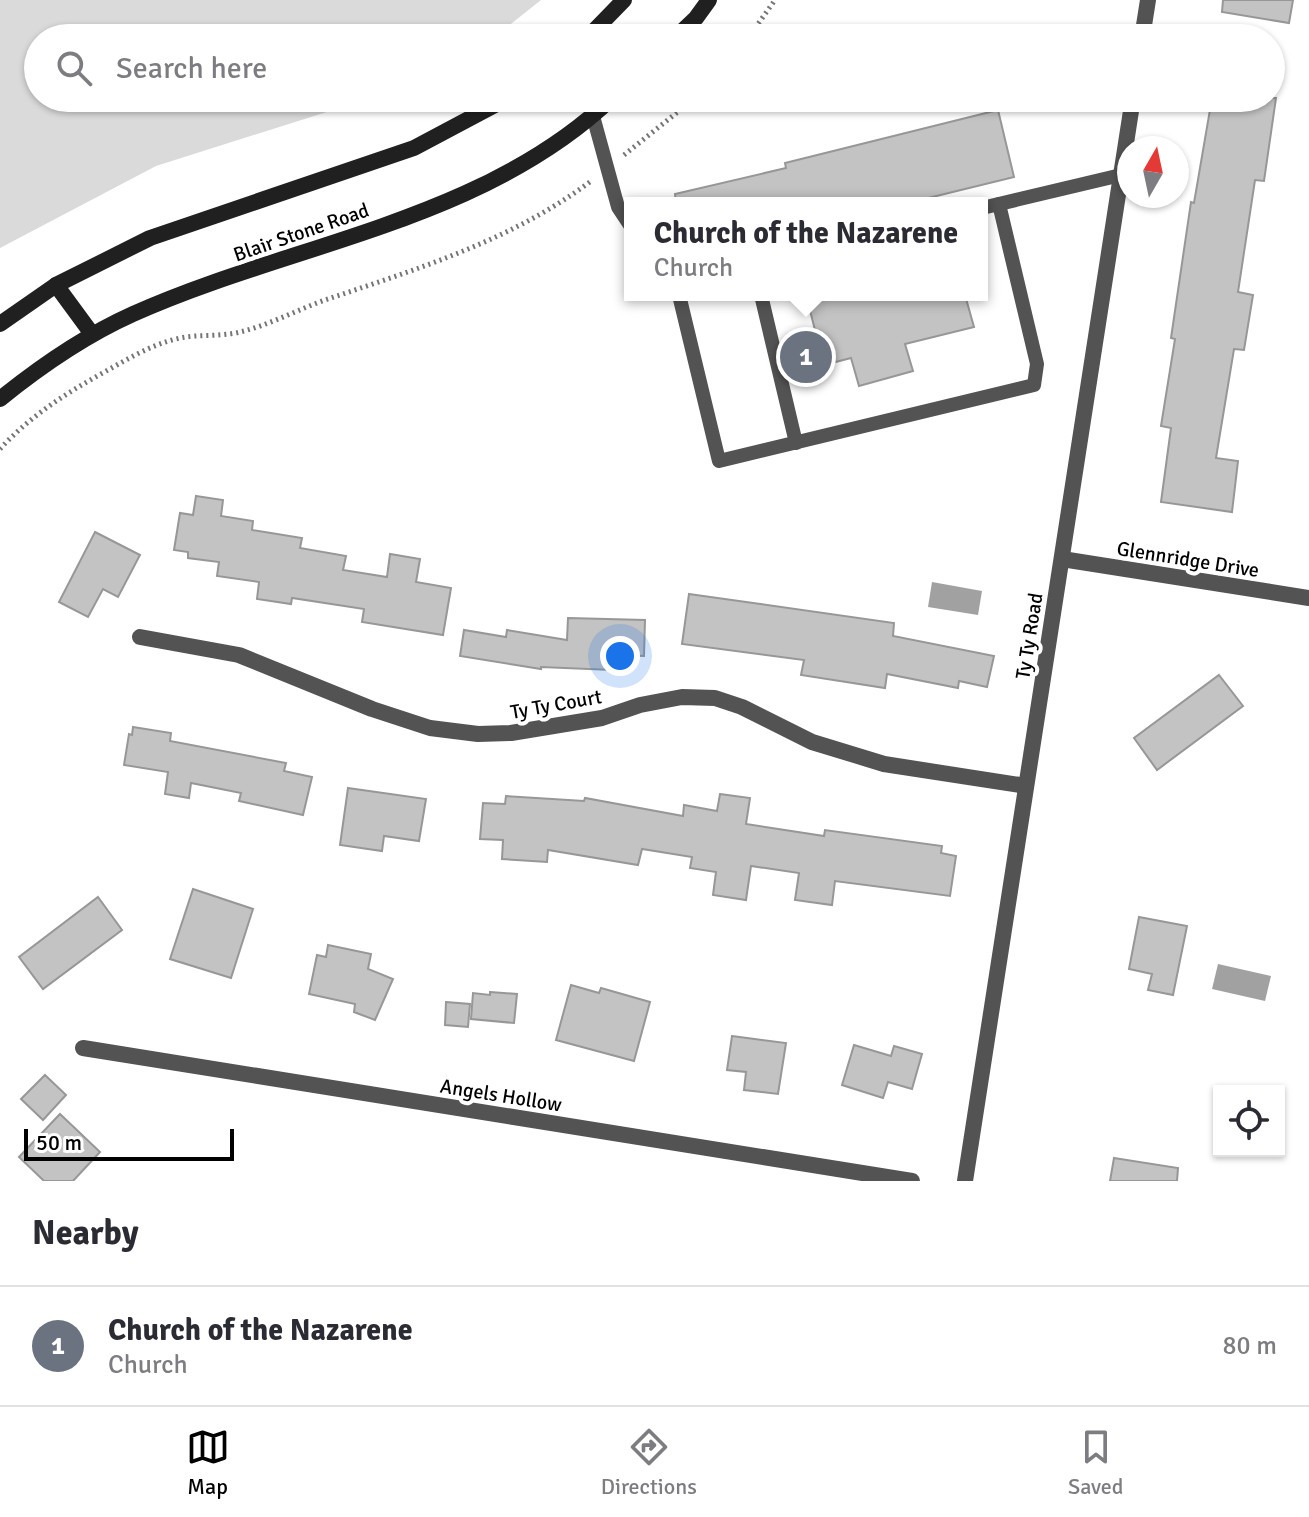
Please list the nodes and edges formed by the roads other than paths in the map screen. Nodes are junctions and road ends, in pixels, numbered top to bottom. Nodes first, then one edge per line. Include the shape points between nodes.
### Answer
1 (624, 0) edge
2 (709, 0) edge
3 (1148, 0) edge
4 (601, 24) edge
5 (690, 24) edge
6 (1144, 24) edge
7 (482, 112) edge
8 (592, 112) edge
9 (597, 112) edge
10 (1131, 112) edge
11 (593, 116) junction
12 (1127, 136) edge
13 (1117, 176) edge
14 (1117, 201) edge
15 (999, 204) junction
16 (988, 207) edge
17 (624, 216) edge
18 (56, 285) junction
19 (680, 301) edge
20 (762, 301) edge
21 (0, 324) edge
22 (92, 334) junction
23 (0, 399) edge
24 (796, 443) junction
25 (1062, 559) junction
26 (1309, 598) edge
27 (140, 637) dead end
28 (1026, 786) junction
29 (83, 1048) dead end
30 (912, 1181) edge
31 (965, 1181) edge

1 - 4 main road
2 - 5 main road
3 - 6 street
7 - 18 main road via 414,148 150,238
8 - 11 main road
9 - 11 main road, Blair Stone Road
10 - 12 street, Ty Ty Road
11 - 17 lane
11 - 22 main road, Blair Stone Road via 501,176 422,211 193,290
13 - 15 lane
14 - 25 street, Ty Ty Road
15 - 16 lane
15 - 24 lane via 1037,364 1034,385
18 - 21 main road
18 - 22 main road
19 - 24 lane via 719,461
20 - 24 lane
22 - 23 main road, Blair Stone Road
25 - 26 street, Glennridge Drive
25 - 28 street, Ty Ty Road
27 - 28 street, Ty Ty Court via 239,655 430,728 511,733 682,697 715,698 812,742 884,764
28 - 31 street, Ty Ty Road
29 - 30 street, Angels Hollow

